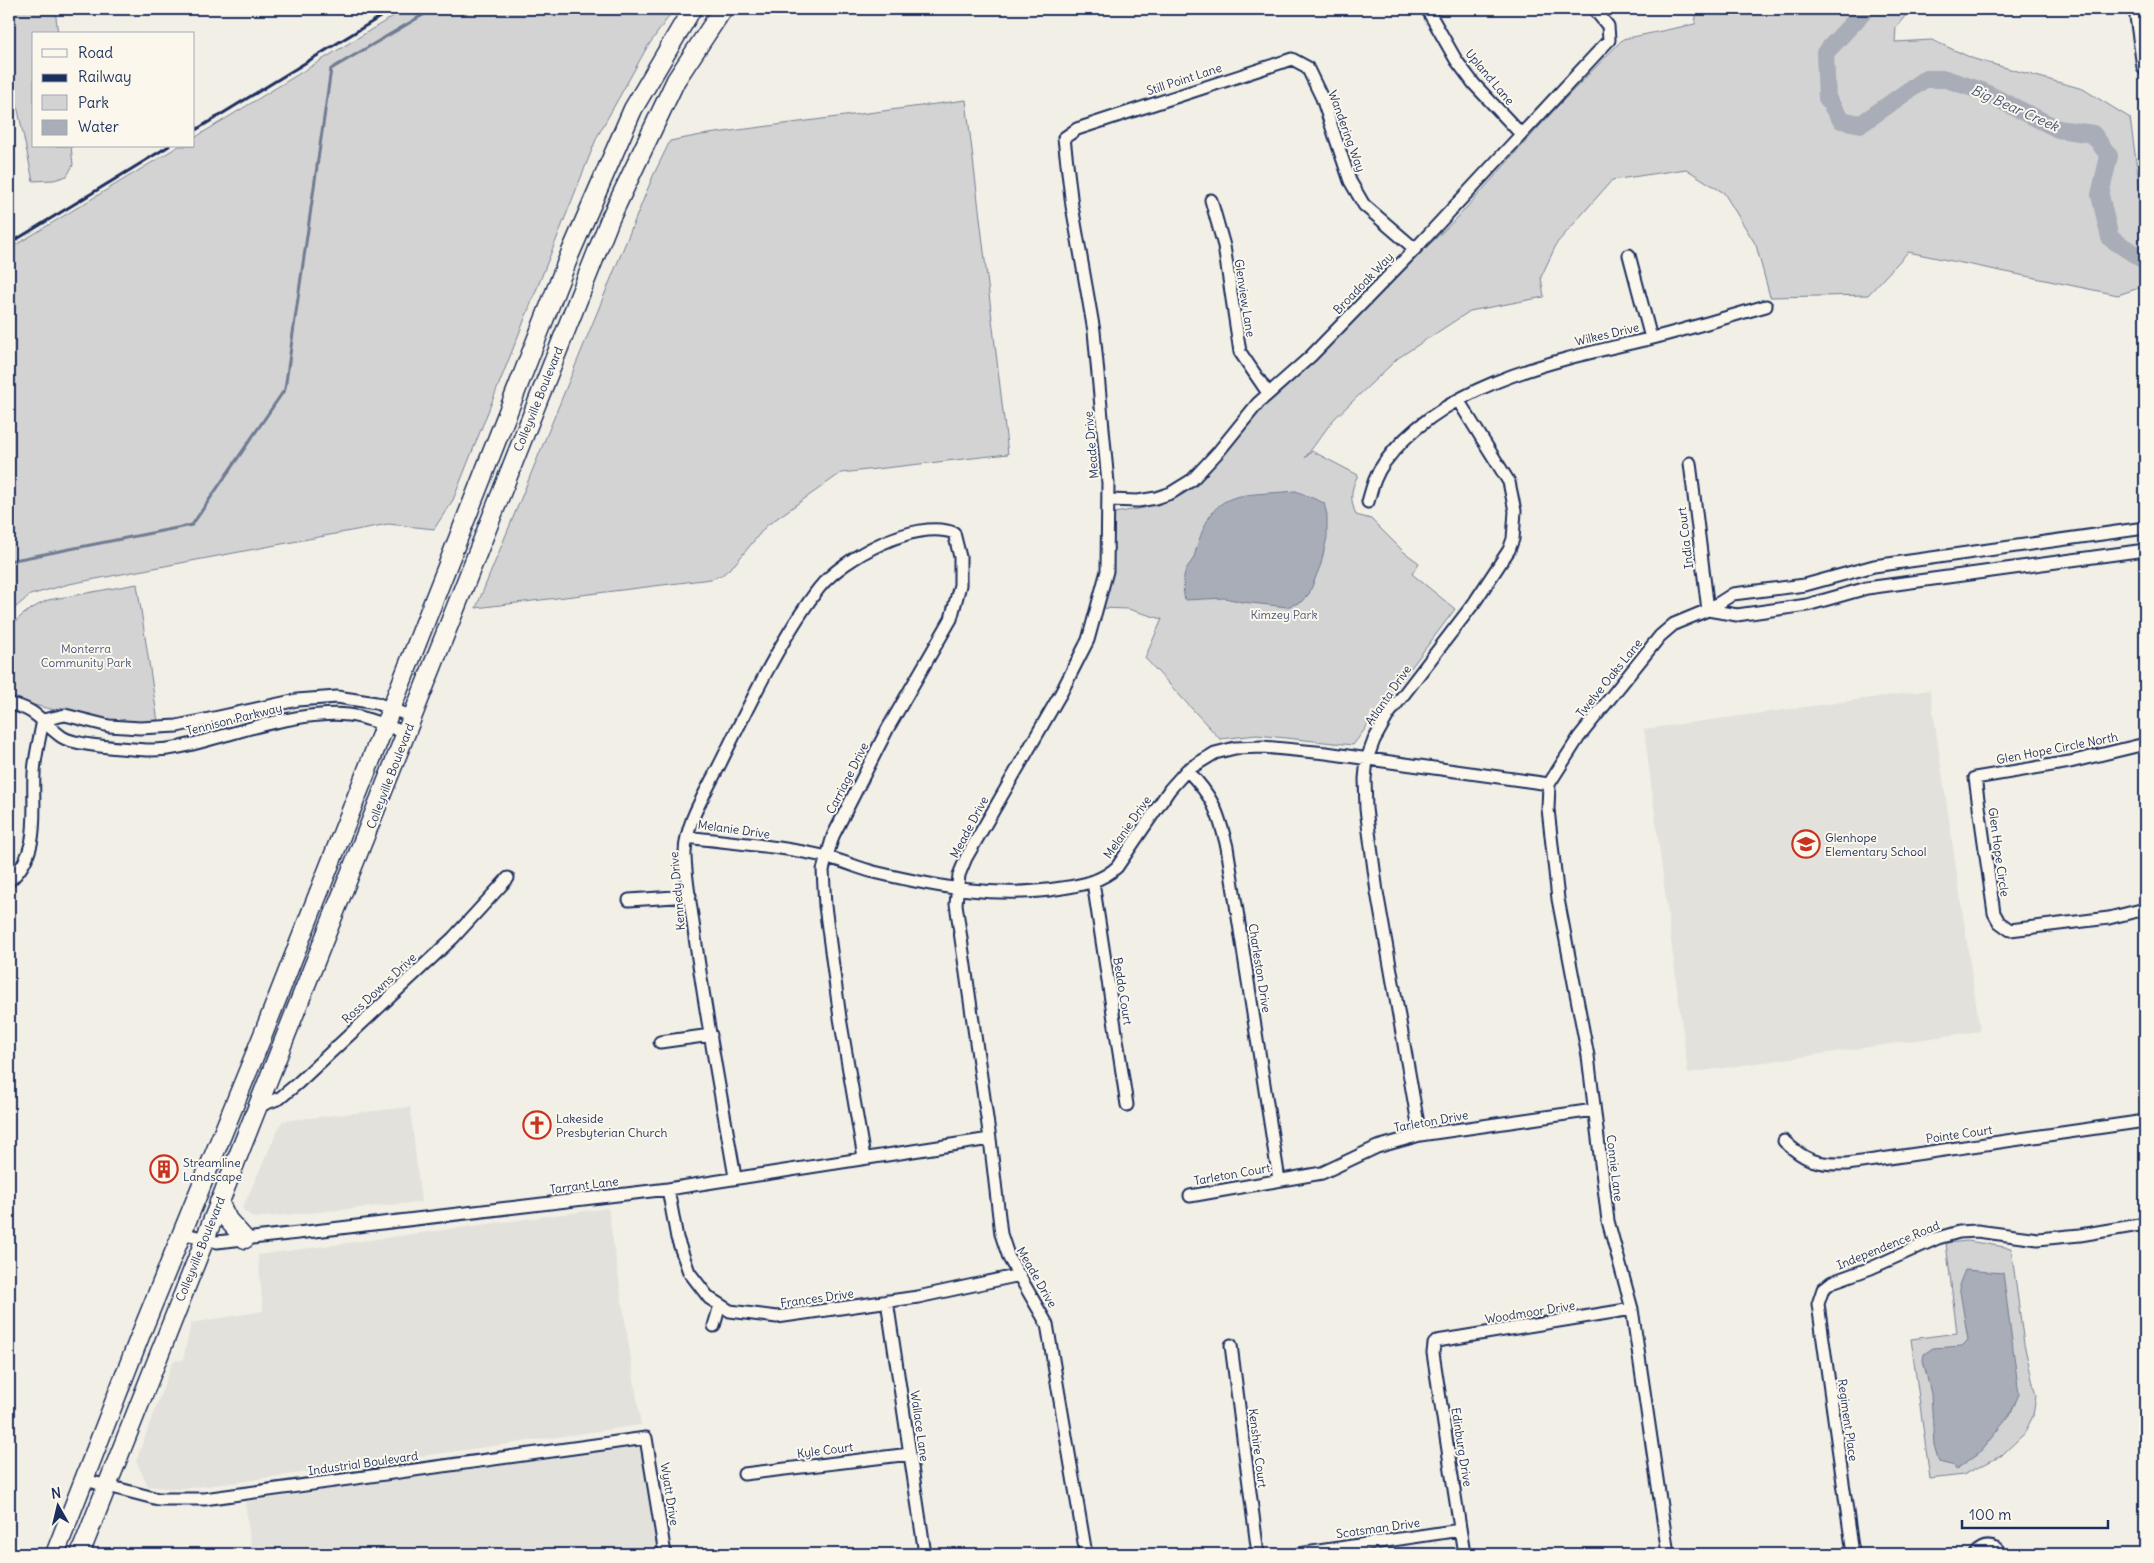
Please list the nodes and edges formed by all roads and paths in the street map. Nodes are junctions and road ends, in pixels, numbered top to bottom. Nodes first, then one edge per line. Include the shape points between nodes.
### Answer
1 (692, 9) edge
2 (723, 9) edge
3 (1427, 9) edge
4 (1594, 9) edge
5 (2137, 9) edge
6 (1300, 62) joint
7 (2145, 66) edge
8 (1077, 129) joint
9 (1521, 134) junction
10 (1211, 200) dead end
11 (1415, 248) junction
12 (1629, 255) dead end
13 (1766, 306) dead end
14 (1651, 338) junction
15 (521, 381) junction
16 (542, 389) junction
17 (1268, 393) junction
18 (1458, 400) junction
19 (1690, 464) dead end
20 (1108, 500) junction
21 (1368, 502) dead end
22 (2145, 528) edge
23 (2064, 539) junction
24 (2145, 550) edge
25 (1976, 552) junction
26 (854, 558) joint
27 (2067, 559) junction
28 (1885, 564) junction
29 (1979, 572) junction
30 (1888, 586) junction
31 (1708, 610) junction
32 (9, 704) edge
33 (391, 709) junction
34 (250, 711) junction
35 (413, 717) junction
36 (44, 720) junction
37 (385, 726) junction
38 (253, 728) junction
39 (407, 733) junction
40 (2145, 744) edge
41 (1367, 759) junction
42 (1187, 770) junction
43 (1975, 778) joint
44 (1549, 784) junction
45 (687, 837) junction
46 (827, 857) junction
47 (508, 878) dead end
48 (9, 881) edge
49 (1093, 882) junction
50 (957, 890) junction
51 (690, 896) junction
52 (629, 900) dead end
53 (2145, 909) edge
54 (711, 1035) junction
55 (660, 1042) dead end
56 (1126, 1104) dead end
57 (259, 1106) junction
58 (1594, 1110) junction
59 (2145, 1121) edge
60 (1420, 1135) junction
61 (990, 1139) junction
62 (1784, 1141) dead end
63 (864, 1158) junction
64 (735, 1177) junction
65 (1280, 1180) junction
66 (668, 1189) junction
67 (1190, 1196) dead end
68 (219, 1202) junction
69 (2145, 1224) edge
70 (182, 1233) junction
71 (204, 1239) junction
72 (245, 1239) junction
73 (1020, 1274) junction
74 (1822, 1289) joint
75 (887, 1302) junction
76 (720, 1305) junction
77 (1632, 1309) junction
78 (714, 1326) dead end
79 (1434, 1344) joint
80 (1231, 1345) dead end
81 (646, 1438) joint
82 (910, 1454) junction
83 (744, 1474) dead end
84 (85, 1480) junction
85 (106, 1486) junction
86 (1460, 1530) junction
87 (55, 1554) edge
88 (80, 1554) edge
89 (665, 1554) edge
90 (925, 1554) edge
91 (1086, 1554) edge
92 (1258, 1554) edge
93 (1299, 1554) edge
94 (1464, 1554) edge
95 (1668, 1554) edge
96 (1853, 1554) edge
97 (1975, 1554) edge
98 (1999, 1554) edge

1 - 15 main road, Colleyville Boulevard via 633,109 618,141
2 - 16 main road, Colleyville Boulevard via 685,66 658,115 610,220
3 - 9 street, Upland Lane via 1456,60 1474,84
4 - 9 street, Broadoak Way via 1608,26 1609,37
5 - 7 main road
6 - 8 street, Still Point Lane via 1286,60
6 - 11 street, Wandering Way via 1307,67 1322,98 1339,154 1364,205
8 - 20 street, Meade Drive via 1064,138 1064,149 1094,331
9 - 11 street, Broadoak Way
10 - 17 street, Glenview Lane via 1224,246 1240,352
11 - 17 street, Broadoak Way via 1311,356
12 - 14 street
13 - 14 street, Wilkes Drive
14 - 18 street, Wilkes Drive via 1587,352 1514,374
15 - 16 main road
15 - 33 main road, Colleyville Boulevard
16 - 35 main road, Colleyville Boulevard
17 - 20 street, Broadoak Way via 1192,480 1172,493 1156,498
18 - 21 street, Wilkes Drive via 1414,431 1384,463
18 - 41 street, Atlanta Drive via 1509,482 1515,511 1513,538 1509,550 1474,603 1388,715
19 - 31 street, India Court
20 - 50 street, Meade Drive via 1107,571 1088,640 1062,693 966,858
22 - 23 street, Twelve Oaks Lane
23 - 25 street, Twelve Oaks Lane
23 - 27 street
24 - 27 street
25 - 28 street, Twelve Oaks Lane
25 - 29 street
26 - 45 street, Kennedy Drive via 819,588 784,642 700,804
26 - 46 street, Carriage Drive via 883,542 928,531 947,530 957,538 960,585 951,619 888,728 833,836
27 - 29 street
28 - 30 street
28 - 31 street, Twelve Oaks Lane via 1805,585 1733,594
29 - 30 street
30 - 31 street via 1867,588 1807,605 1737,615
31 - 44 street, Twelve Oaks Lane via 1674,624 1660,636 1579,737
32 - 36 street, Tennison Parkway via 31,710
33 - 34 street, Tennison Parkway via 337,697 297,700
33 - 35 street, Tennison Parkway
33 - 37 main road, Colleyville Boulevard
34 - 36 street, Tennison Parkway via 177,726 148,728 109,726 65,715
34 - 38 street
35 - 39 main road, Colleyville Boulevard
36 - 38 street, Tennison Parkway via 63,738 151,750 205,742
36 - 48 street via 34,772 32,845 25,862
37 - 38 street, Tennison Parkway via 359,716 339,715 292,718
37 - 39 street, Tennison Parkway
37 - 70 main road, Colleyville Boulevard
39 - 57 main road, Colleyville Boulevard
40 - 43 street, Glen Hope Circle North via 2070,762
41 - 42 street, Melanie Drive via 1263,747 1235,748 1216,753
41 - 44 street, Melanie Drive
41 - 60 street, Atlanta Drive via 1366,809 1377,892
42 - 49 street, Melanie Drive via 1170,789 1118,867 1108,876
42 - 65 street, Charleston Drive via 1213,802 1227,847
43 - 53 street, Glen Hope Circle via 1994,913 2004,926 2010,930 2109,918
44 - 58 street, Connie Lane via 1548,809 1558,898 1588,1056
45 - 46 street, Melanie Drive
45 - 51 street, Kennedy Drive via 685,856
46 - 50 street, Melanie Drive
46 - 63 street, Carriage Drive via 823,870 824,906
47 - 57 street, Ross Downs Drive via 453,938 298,1083 280,1098
49 - 50 street, Melanie Drive via 1039,892
49 - 56 street, Beddo Court
50 - 61 street, Meade Drive via 956,904
51 - 52 street
51 - 54 street, Kennedy Drive
54 - 55 street
54 - 64 street, Kennedy Drive
57 - 68 main road, Colleyville Boulevard
58 - 60 street, Tarleton Drive
58 - 77 street, Connie Lane via 1608,1221
59 - 62 street, Pointe Court via 1847,1164 1815,1162 1799,1155
60 - 65 street, Tarleton Drive via 1377,1147 1322,1173
61 - 63 street, Tarrant Lane
61 - 73 street, Meade Drive via 1001,1234 1009,1258
63 - 64 street, Tarrant Lane
64 - 66 street, Tarrant Lane
65 - 67 street, Tarleton Court
66 - 72 street, Tarrant Lane
66 - 76 street, Frances Drive via 685,1264 700,1288
68 - 71 main road, Colleyville Boulevard
68 - 72 main road via 228,1221
69 - 74 street, Independence Road via 2038,1239 1977,1231 1958,1232 1832,1282
70 - 71 street, Tarrant Lane
70 - 84 main road, Colleyville Boulevard
71 - 72 street, Tarrant Lane via 217,1242
71 - 85 main road, Colleyville Boulevard
73 - 75 street, Frances Drive
73 - 91 street, Meade Drive via 1047,1324
74 - 96 street, Regiment Place via 1818,1304
75 - 76 street, Frances Drive via 777,1318 730,1311
75 - 82 street, Wallace Lane
76 - 78 street
77 - 79 street, Woodmoor Drive
77 - 95 street, Connie Lane
79 - 86 street, Edinburg Drive
80 - 92 street, Kenshire Court
81 - 85 street, Industrial Boulevard via 204,1499 158,1499
81 - 89 street, Wyatt Drive
82 - 83 street, Kyle Court
82 - 90 street, Wallace Lane
84 - 85 street, Industrial Boulevard
84 - 87 main road, Colleyville Boulevard
85 - 88 main road, Colleyville Boulevard
86 - 93 street, Scotsman Drive
86 - 94 street, Edinburg Drive
97 - 98 street via 1988,1546 1997,1548

